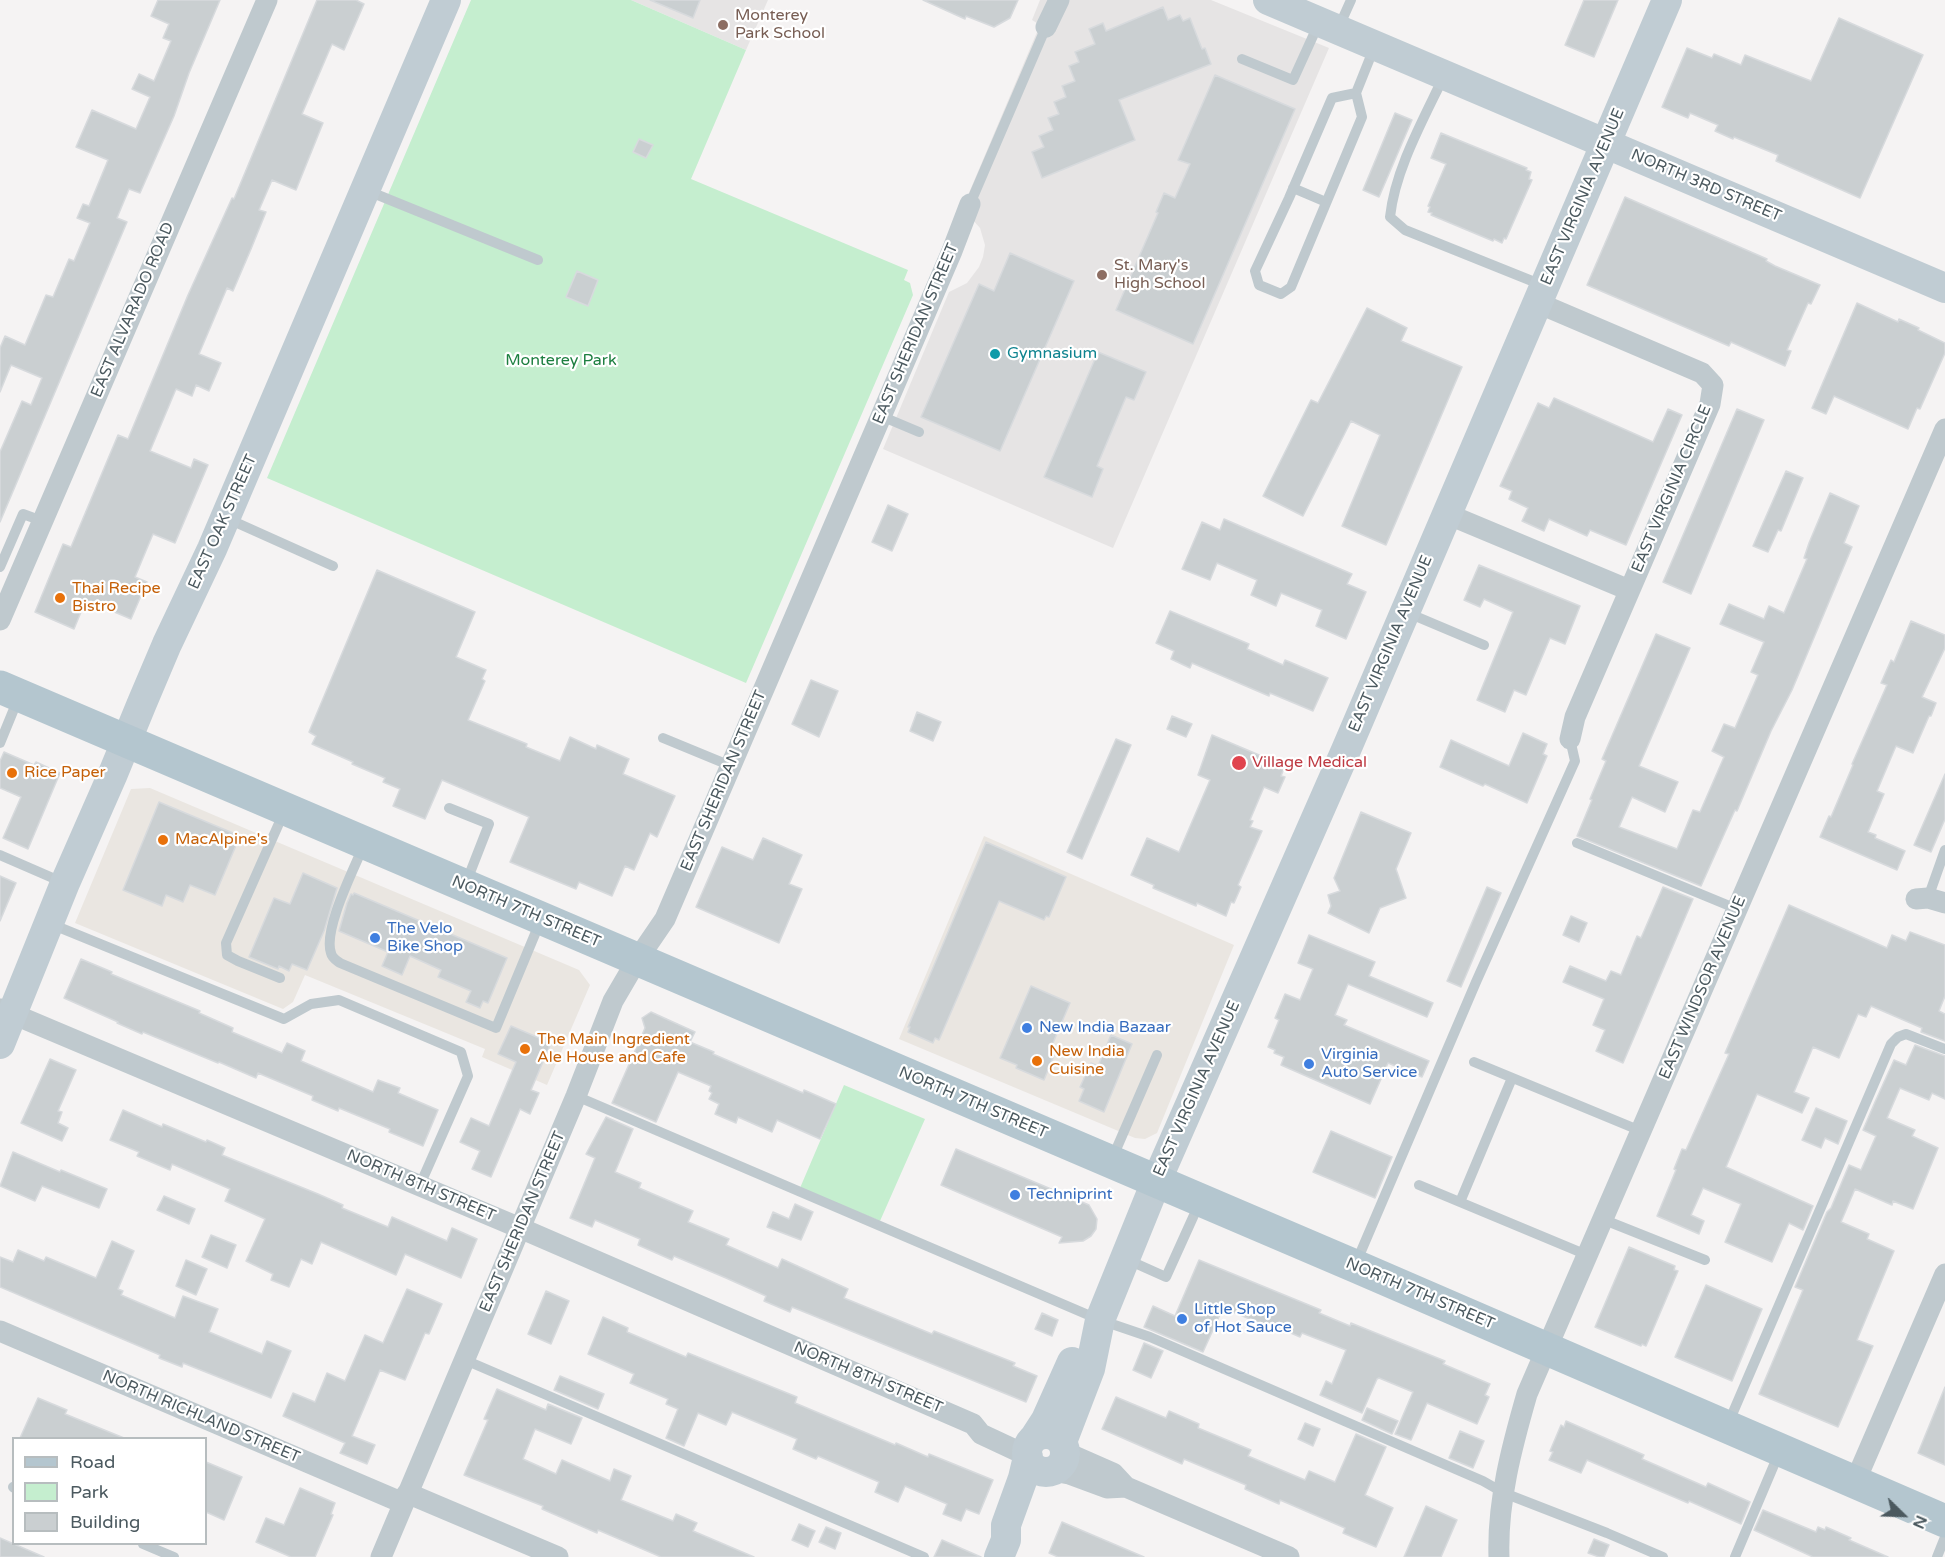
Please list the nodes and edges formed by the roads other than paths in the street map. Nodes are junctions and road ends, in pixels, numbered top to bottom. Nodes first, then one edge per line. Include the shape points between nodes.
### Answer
1 (267, 0) edge
2 (446, 0) edge
3 (1059, 0) edge
4 (1268, 0) edge
5 (1351, 0) edge
6 (1667, 0) edge
7 (1329, 26) junction
8 (1046, 27) joint
9 (1376, 45) junction
10 (1242, 59) dead end
11 (1445, 75) junction
12 (1356, 93) junction
13 (1606, 143) junction
14 (1293, 188) junction
15 (365, 190) junction
16 (1326, 202) junction
17 (970, 204) joint
18 (538, 260) dead end
19 (1945, 288) edge
20 (1541, 295) junction
21 (881, 416) junction
22 (1945, 429) edge
23 (918, 432) dead end
24 (1447, 514) junction
25 (226, 518) junction
26 (42, 521) junction
27 (333, 566) dead end
28 (0, 567) edge
29 (1629, 590) junction
30 (1405, 612) junction
31 (0, 620) edge
32 (1484, 645) dead end
33 (10, 691) edge
34 (1, 738) edge
35 (663, 738) dead end
36 (1570, 739) joint
37 (127, 741) junction
38 (731, 766) junction
39 (449, 808) dead end
40 (285, 809) junction
41 (364, 843) junction
42 (1577, 843) dead end
43 (1945, 850) edge
44 (0, 855) edge
45 (65, 883) junction
46 (465, 886) junction
47 (1930, 900) edge
48 (1737, 909) junction
49 (541, 919) junction
50 (49, 923) junction
51 (637, 960) junction
52 (280, 978) dead end
53 (6, 1011) edge
54 (0, 1044) edge
55 (1945, 1049) edge
56 (1157, 1055) dead end
57 (1474, 1062) dead end
58 (1512, 1078) junction
59 (576, 1096) junction
60 (1641, 1131) junction
61 (1111, 1162) junction
62 (1156, 1182) junction
63 (420, 1185) junction
64 (1419, 1185) dead end
65 (1200, 1200) junction
66 (1460, 1202) junction
67 (1602, 1219) junction
68 (520, 1228) junction
69 (1587, 1255) junction
70 (1125, 1259) junction
71 (1705, 1260) dead end
72 (1354, 1266) junction
73 (1945, 1274) edge
74 (1100, 1320) junction
75 (0, 1331) edge
76 (1546, 1348) junction
77 (465, 1360) junction
78 (1726, 1426) junction
79 (1780, 1450) junction
80 (1044, 1453) junction
81 (1855, 1482) junction
82 (1504, 1493) junction
83 (405, 1498) junction
84 (1945, 1521) edge
85 (1945, 1537) edge
86 (145, 1545) edge
87 (1003, 1549) edge
88 (174, 1557) edge
89 (381, 1557) edge
90 (558, 1557) edge
91 (924, 1557) edge
92 (1289, 1557) edge
93 (1499, 1557) edge
94 (1663, 1557) edge
95 (1736, 1557) edge
96 (1936, 1557) edge

1 - 26 street, EAST ALVARADO ROAD
2 - 15 street, EAST OAK STREET
3 - 8 street, EAST SHERIDAN STREET
4 - 7 street, NORTH 3RD STREET
5 - 7 lane
6 - 13 street, EAST VIRGINIA AVENUE
7 - 9 street, NORTH 3RD STREET
7 - 10 lane via 1293,80
8 - 17 lane, EAST SHERIDAN STREET
9 - 11 street, NORTH 3RD STREET
9 - 12 lane
11 - 13 street, NORTH 3RD STREET
11 - 20 lane via 1413,142 1390,217 1405,230
12 - 14 lane via 1332,98
12 - 16 lane via 1362,117
13 - 19 street, NORTH 3RD STREET
13 - 20 street, EAST VIRGINIA AVENUE
14 - 16 lane
14 - 16 lane via 1255,271 1259,285 1281,294 1291,287
15 - 18 lane
15 - 25 street, EAST OAK STREET
17 - 21 street, EAST SHERIDAN STREET
20 - 24 street, EAST VIRGINIA AVENUE
20 - 29 street, EAST VIRGINIA CIRCLE via 1702,373 1713,385 1710,404
21 - 23 lane
21 - 38 street, EAST SHERIDAN STREET
22 - 48 street, EAST WINDSOR AVENUE
24 - 29 street
24 - 30 street, EAST VIRGINIA AVENUE
25 - 27 lane
25 - 37 street, EAST OAK STREET
26 - 28 lane via 23,514
26 - 31 street, EAST ALVARADO ROAD
29 - 36 street, EAST VIRGINIA CIRCLE via 1575,717
30 - 32 lane
30 - 62 street, EAST VIRGINIA AVENUE
33 - 34 lane
33 - 37 main road, NORTH 7TH STREET
35 - 38 lane
36 - 72 lane via 1575,761
37 - 40 main road, NORTH 7TH STREET
37 - 45 street, EAST OAK STREET
38 - 51 street, EAST SHERIDAN STREET via 665,919
39 - 46 lane via 489,824
40 - 41 main road, NORTH 7TH STREET
40 - 52 lane via 226,943 227,955
41 - 46 main road, NORTH 7TH STREET
41 - 49 lane via 330,928 331,956 340,963 496,1028
42 - 48 lane
43 - 47 lane
44 - 45 lane
45 - 50 street, EAST OAK STREET
46 - 49 main road, NORTH 7TH STREET
48 - 60 street, EAST WINDSOR AVENUE
49 - 51 main road, NORTH 7TH STREET
50 - 53 street, EAST OAK STREET
50 - 63 lane via 284,1019 311,1004 339,1000 460,1052 468,1076
51 - 59 street, EAST SHERIDAN STREET via 613,1001
51 - 61 main road, NORTH 7TH STREET
53 - 54 street, EAST OAK STREET
53 - 63 street, NORTH 8TH STREET
55 - 78 lane via 1906,1034 1890,1044
56 - 61 lane
57 - 58 lane
58 - 60 lane
58 - 66 lane
59 - 68 street, EAST SHERIDAN STREET
59 - 74 lane
60 - 67 street, EAST WINDSOR AVENUE
61 - 62 main road, NORTH 7TH STREET
62 - 65 main road, NORTH 7TH STREET
62 - 70 street, EAST VIRGINIA AVENUE
63 - 68 street, NORTH 8TH STREET
64 - 66 lane
65 - 70 lane via 1166,1277
65 - 72 main road, NORTH 7TH STREET
66 - 69 lane
67 - 69 street, EAST WINDSOR AVENUE
67 - 71 lane
68 - 77 street, EAST SHERIDAN STREET
68 - 80 street, NORTH 8TH STREET via 973,1424 987,1422 1023,1436
69 - 76 street, EAST WINDSOR AVENUE
70 - 74 street, EAST VIRGINIA AVENUE
72 - 76 main road, NORTH 7TH STREET
73 - 81 street
74 - 80 street, EAST VIRGINIA AVENUE via 1072,1361 1050,1410
74 - 82 lane via 1150,1337
75 - 83 street, NORTH RICHLAND STREET
76 - 78 main road, NORTH 7TH STREET
76 - 82 street, EAST WINDSOR AVENUE via 1527,1394
77 - 83 street, EAST SHERIDAN STREET
77 - 91 lane
78 - 79 main road, NORTH 7TH STREET
79 - 81 main road, NORTH 7TH STREET
79 - 95 lane
80 - 87 street, EAST VIRGINIA AVENUE via 1044,1486 1021,1528
80 - 92 street, NORTH 8TH STREET via 1069,1474 1107,1488 1126,1487
81 - 84 main road, NORTH 7TH STREET
82 - 93 street, EAST WINDSOR AVENUE
82 - 94 lane
83 - 89 street, EAST SHERIDAN STREET
83 - 90 street, NORTH RICHLAND STREET
85 - 96 lane
86 - 88 lane

